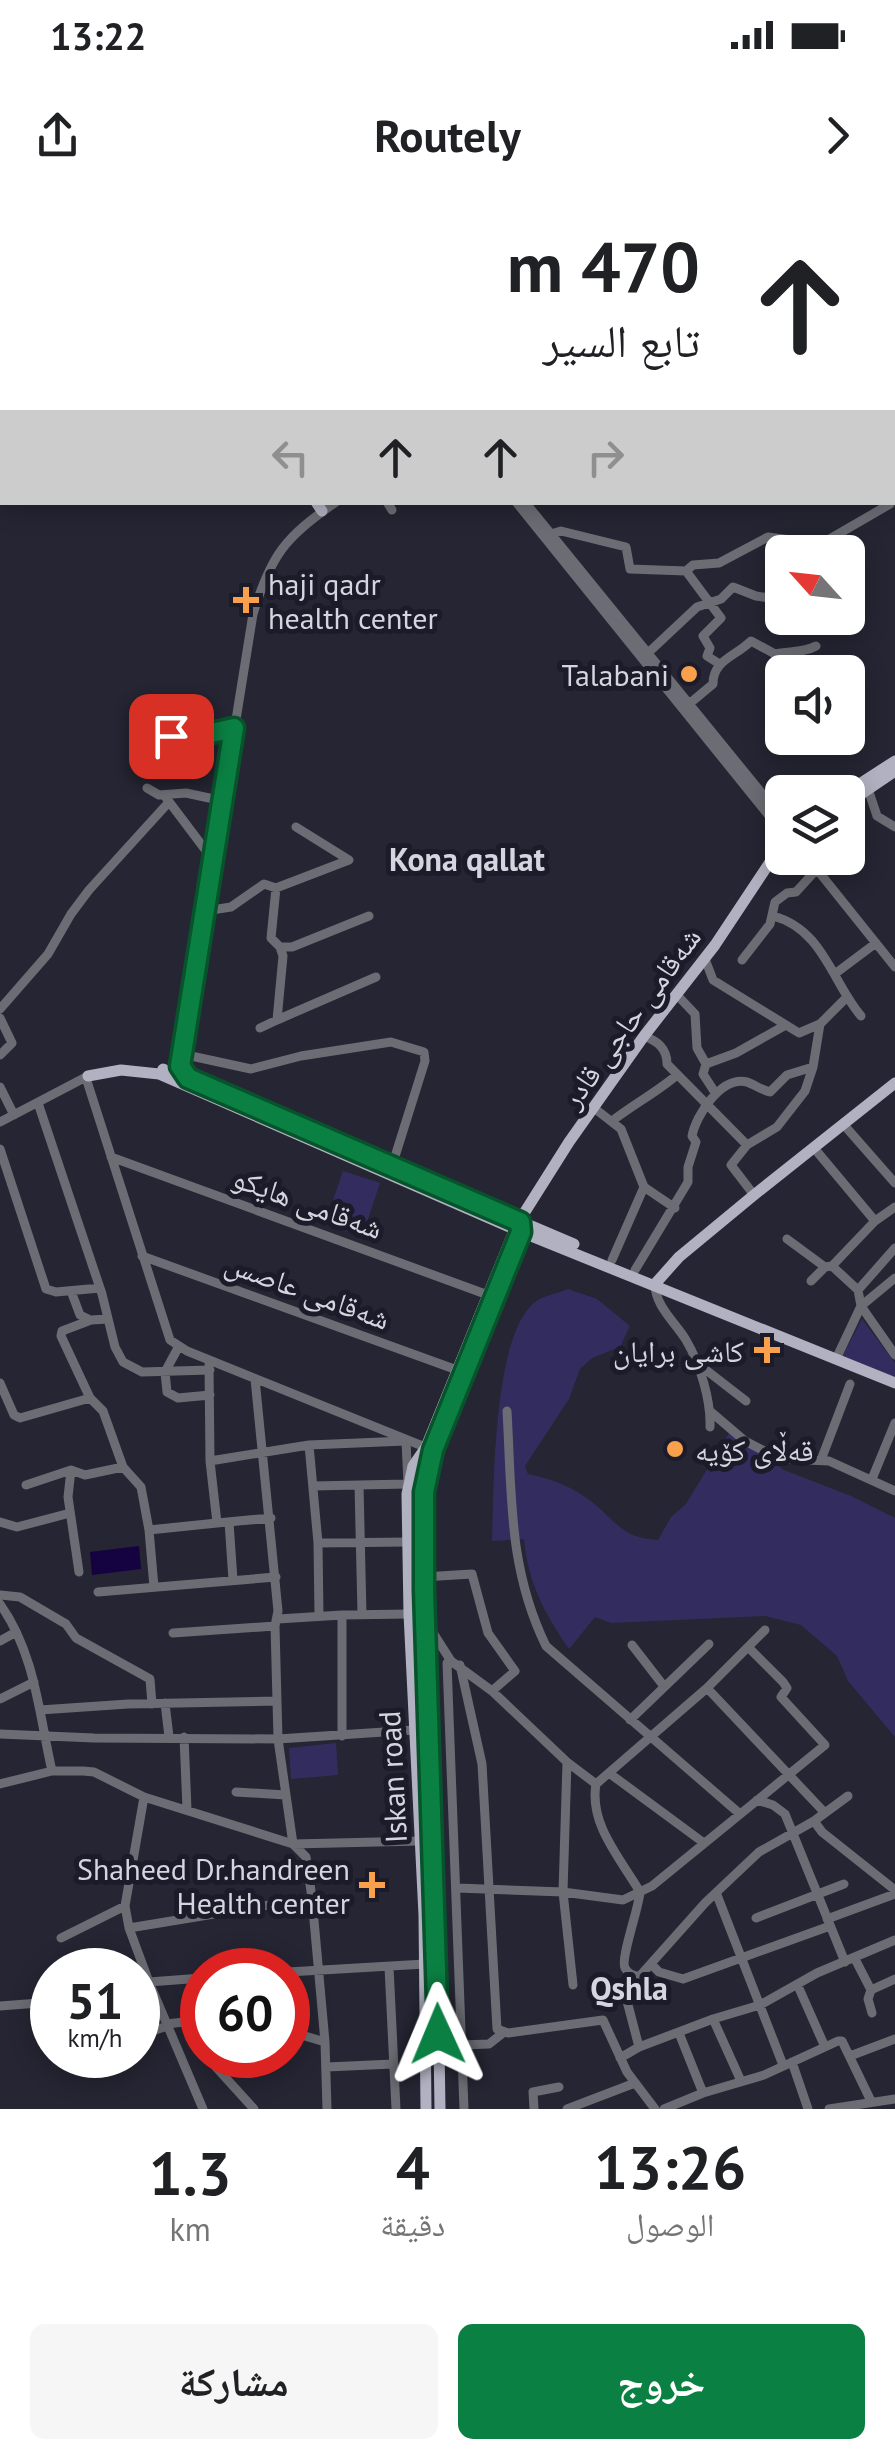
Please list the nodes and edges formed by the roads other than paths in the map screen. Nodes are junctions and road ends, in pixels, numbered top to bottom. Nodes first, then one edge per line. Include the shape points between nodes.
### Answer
1 (518, 505) edge
2 (527, 505) edge
3 (889, 505) edge
4 (319, 507) edge
5 (551, 534) junction
6 (837, 535) edge
7 (765, 538) edge
8 (686, 571) junction
9 (765, 597) edge
10 (707, 602) junction
11 (816, 646) dead end
12 (648, 653) junction
13 (718, 663) junction
14 (689, 704) junction
15 (178, 707) dead end
16 (234, 728) junction
17 (895, 761) edge
18 (895, 772) edge
19 (865, 780) edge
20 (146, 788) dead end
21 (868, 789) junction
22 (865, 791) edge
23 (765, 797) edge
24 (166, 799) junction
25 (223, 801) junction
26 (765, 811) edge
27 (296, 827) dead end
28 (895, 827) edge
29 (213, 860) junction
30 (765, 869) edge
31 (804, 875) edge
32 (822, 875) edge
33 (276, 888) junction
34 (205, 911) junction
35 (369, 916) dead end
36 (773, 916) junction
37 (876, 943) junction
38 (280, 947) junction
39 (705, 959) junction
40 (742, 960) dead end
41 (895, 967) edge
42 (836, 973) junction
43 (376, 977) dead end
44 (677, 994) junction
45 (846, 998) junction
46 (0, 1009) edge
47 (861, 1016) dead end
48 (0, 1018) edge
49 (278, 1020) junction
50 (820, 1024) junction
51 (784, 1026) junction
52 (260, 1028) dead end
53 (644, 1036) junction
54 (0, 1055) edge
55 (706, 1064) junction
56 (813, 1068) junction
57 (178, 1071) junction
58 (677, 1075) junction
59 (87, 1077) junction
60 (895, 1084) edge
61 (0, 1087) edge
62 (716, 1094) junction
63 (38, 1103) junction
64 (707, 1105) junction
65 (594, 1108) junction
66 (14, 1115) junction
67 (612, 1121) junction
68 (0, 1122) edge
69 (844, 1125) junction
70 (747, 1145) junction
71 (814, 1148) junction
72 (0, 1150) edge
73 (111, 1156) junction
74 (392, 1166) junction
75 (895, 1183) edge
76 (644, 1187) junction
77 (754, 1194) junction
78 (675, 1208) junction
79 (895, 1208) edge
80 (876, 1221) junction
81 (519, 1227) junction
82 (786, 1239) dead end
83 (895, 1248) edge
84 (142, 1256) junction
85 (612, 1260) junction
86 (828, 1266) junction
87 (635, 1270) junction
88 (895, 1278) edge
89 (811, 1281) dead end
90 (656, 1282) junction
91 (100, 1288) junction
92 (858, 1290) junction
93 (72, 1291) junction
94 (488, 1295) junction
95 (861, 1306) junction
96 (108, 1319) junction
97 (91, 1320) junction
98 (179, 1346) junction
99 (895, 1354) edge
100 (836, 1359) junction
101 (695, 1361) junction
102 (209, 1365) junction
103 (457, 1370) junction
104 (165, 1372) junction
105 (254, 1379) junction
106 (895, 1382) edge
107 (0, 1384) edge
108 (850, 1384) dead end
109 (210, 1395) junction
110 (90, 1398) junction
111 (746, 1401) dead end
112 (508, 1411) dead end
113 (711, 1412) junction
114 (895, 1423) edge
115 (710, 1427) dead end
116 (406, 1440) junction
117 (309, 1445) junction
118 (430, 1448) junction
119 (263, 1454) junction
120 (821, 1460) junction
121 (210, 1462) junction
122 (123, 1468) junction
123 (71, 1470) junction
124 (872, 1479) junction
125 (408, 1484) junction
126 (424, 1484) junction
127 (26, 1485) dead end
128 (359, 1485) junction
129 (313, 1486) junction
130 (895, 1490) edge
131 (70, 1512) junction
132 (271, 1518) junction
133 (0, 1522) edge
134 (223, 1522) junction
135 (149, 1530) junction
136 (318, 1542) junction
137 (361, 1542) junction
138 (408, 1542) junction
139 (79, 1572) dead end
140 (424, 1576) junction
141 (276, 1577) junction
142 (233, 1580) junction
143 (154, 1587) junction
144 (98, 1592) dead end
145 (0, 1596) edge
146 (0, 1604) edge
147 (362, 1614) junction
148 (409, 1614) junction
149 (342, 1615) junction
150 (319, 1616) junction
151 (424, 1618) junction
152 (276, 1623) junction
153 (766, 1630) dead end
154 (16, 1632) junction
155 (173, 1634) dead end
156 (0, 1642) edge
157 (709, 1644) dead end
158 (632, 1645) dead end
159 (748, 1647) junction
160 (453, 1663) junction
161 (426, 1667) junction
162 (34, 1682) junction
163 (663, 1685) junction
164 (706, 1688) junction
165 (492, 1691) junction
166 (0, 1699) edge
167 (276, 1701) junction
168 (165, 1703) junction
169 (152, 1704) junction
170 (40, 1710) junction
171 (630, 1720) junction
172 (414, 1730) junction
173 (0, 1734) edge
174 (342, 1736) junction
175 (168, 1737) junction
176 (184, 1737) junction
177 (650, 1737) junction
178 (45, 1738) junction
179 (278, 1739) junction
180 (567, 1762) junction
181 (52, 1771) junction
182 (609, 1772) junction
183 (787, 1776) junction
184 (0, 1784) edge
185 (596, 1784) junction
186 (236, 1792) dead end
187 (285, 1795) junction
188 (848, 1796) dead end
189 (144, 1798) junction
190 (757, 1800) junction
191 (188, 1809) junction
192 (824, 1813) junction
193 (740, 1814) junction
194 (814, 1821) junction
195 (793, 1832) junction
196 (420, 1841) junction
197 (704, 1843) junction
198 (293, 1844) junction
199 (844, 1884) dead end
200 (457, 1888) junction
201 (488, 1892) junction
202 (563, 1892) junction
203 (640, 1892) junction
204 (895, 1892) edge
205 (717, 1894) junction
206 (818, 1894) junction
207 (312, 1898) junction
208 (125, 1906) junction
209 (756, 1918) dead end
210 (828, 1923) junction
211 (430, 1927) junction
212 (129, 1928) junction
213 (61, 1938) dead end
214 (895, 1940) edge
215 (134, 1948) edge
216 (741, 1959) junction
217 (850, 1960) junction
218 (424, 1964) junction
219 (651, 1964) junction
220 (389, 1966) junction
221 (320, 1970) junction
222 (310, 1971) edge
223 (639, 1977) junction
224 (895, 1979) edge
225 (573, 1985) dead end
226 (798, 1986) junction
227 (871, 1990) junction
228 (30, 2004) edge
229 (0, 2006) edge
230 (760, 2006) junction
231 (160, 2013) edge
232 (872, 2013) dead end
233 (712, 2019) junction
234 (180, 2022) edge
235 (167, 2025) junction
236 (160, 2028) edge
237 (503, 2033) junction
238 (679, 2033) junction
239 (310, 2037) edge
240 (895, 2039) edge
241 (326, 2042) junction
242 (462, 2045) junction
243 (639, 2047) junction
244 (825, 2047) junction
245 (850, 2056) junction
246 (620, 2058) junction
247 (393, 2064) junction
248 (787, 2064) junction
249 (327, 2067) junction
250 (226, 2078) edge
251 (741, 2081) junction
252 (635, 2083) junction
253 (559, 2087) dead end
254 (701, 2094) junction
255 (895, 2099) edge
256 (872, 2101) junction
257 (858, 2106) edge
258 (204, 2109) edge
259 (254, 2109) edge
260 (327, 2109) edge
261 (396, 2109) edge
262 (426, 2109) edge
263 (440, 2109) edge
264 (464, 2109) edge
265 (534, 2109) edge
266 (567, 2109) edge
267 (655, 2109) edge
268 (664, 2109) edge
269 (704, 2109) edge
270 (808, 2109) edge
271 (829, 2109) edge

1 - 26 street
2 - 5 street
3 - 6 street
4 - 16 street via 287,538 262,586
5 - 8 street via 626,547 630,569
5 - 12 street
7 - 8 street
8 - 10 street
9 - 10 street via 733,586
10 - 12 street
10 - 13 street via 721,618 703,636 707,656
11 - 13 street via 775,654 752,640
12 - 14 street
13 - 14 street via 713,684
14 - 23 street
15 - 16 street via 174,740
16 - 25 street
17 - 19 main road
18 - 21 main road
20 - 24 street
21 - 22 main road
21 - 28 street via 876,816
24 - 25 street via 186,792
24 - 29 street
24 - 46 street
25 - 29 street
27 - 33 street via 348,860
29 - 34 street
30 - 39 main road, شەقامی حاجی قادر
31 - 36 street via 796,892 780,896
32 - 37 street
33 - 34 street via 264,884 231,907
33 - 38 street via 271,938
34 - 57 street
35 - 38 street
36 - 40 street
36 - 42 street via 792,922
37 - 41 street
37 - 42 street
38 - 49 street
39 - 44 main road, شەقامی حاجی قادر
39 - 51 street via 713,980
42 - 45 street
43 - 49 street
44 - 53 main road, شەقامی حاجی قادر
44 - 55 street via 695,1014 697,1048
45 - 47 street
45 - 50 street
48 - 54 street via 12,1044
49 - 52 street
50 - 51 street via 799,1033
50 - 56 street
51 - 55 street
53 - 58 street via 658,1042
53 - 65 main road, شەقامی حاجی قادر
55 - 62 street via 703,1074
56 - 62 street via 787,1075 770,1092 736,1082
56 - 70 street via 777,1128
57 - 59 main road
57 - 74 main road
57 - 74 street via 251,1069 390,1042 424,1052
57 - 81 main road
58 - 64 street
58 - 67 street
59 - 63 street
59 - 73 street
60 - 69 main road
61 - 66 street
62 - 64 street
63 - 66 street
63 - 91 street
64 - 70 street
64 - 78 street via 694,1127 688,1182
65 - 67 street
65 - 81 main road, شەقامی حاجی قادر
66 - 68 street
67 - 76 street
69 - 71 main road
69 - 75 street
70 - 77 street via 731,1165
71 - 77 main road
71 - 80 street
72 - 93 street via 46,1289
73 - 84 street
73 - 94 street, شه‌قامی هایكو
74 - 81 main road
76 - 78 street
76 - 85 street
77 - 90 main road
78 - 87 street
79 - 80 street
80 - 86 street
81 - 85 main road
81 - 90 main road
81 - 94 main road
81 - 118 main road
82 - 86 street
83 - 92 street
84 - 98 street via 166,1332
84 - 103 street, شه‌قامی عاصس
85 - 87 main road
86 - 89 street
86 - 92 street
87 - 90 main road
88 - 95 street
90 - 100 main road
90 - 101 street via 655,1296
91 - 93 street
91 - 96 street
92 - 95 street
93 - 97 street via 80,1315
94 - 103 main road
95 - 99 street
95 - 100 street
96 - 97 street
96 - 104 street via 123,1362 142,1372
97 - 110 street via 61,1336
98 - 102 street
98 - 104 street
100 - 106 main road
101 - 111 street
101 - 113 street
102 - 104 street
102 - 105 street
102 - 109 street
103 - 118 main road
104 - 109 street via 172,1397
105 - 116 street
105 - 119 street
107 - 110 street via 20,1418
108 - 120 street
109 - 121 street
110 - 122 street via 103,1411
112 - 171 street via 514,1546 529,1612 546,1646
113 - 115 street
113 - 120 street via 770,1454
114 - 124 street
116 - 117 street
116 - 118 street
116 - 125 street
117 - 119 street
117 - 129 street
118 - 125 main road, Iskan road via 418,1456
118 - 126 main road, Iskan road
119 - 121 street
119 - 132 street
120 - 124 street
121 - 134 street
122 - 123 street via 85,1475
122 - 135 street via 141,1488
123 - 127 street
123 - 131 street
124 - 130 street
125 - 126 main road
125 - 128 street
125 - 138 main road, Iskan road
126 - 140 main road, Iskan road
128 - 129 street
128 - 137 street
129 - 136 street
131 - 133 street via 17,1527
131 - 139 street
132 - 134 street
132 - 141 street
134 - 135 street
134 - 142 street
135 - 143 street
136 - 137 street
136 - 150 street
137 - 138 street
137 - 147 street
138 - 148 main road, Iskan road
140 - 151 main road, Iskan road
140 - 165 street via 472,1574 488,1633 515,1670
141 - 142 street
141 - 152 street
142 - 143 street
143 - 144 street
145 - 169 street via 20,1597 150,1679
146 - 154 street
147 - 148 street
147 - 149 street
148 - 172 main road, Iskan road
149 - 150 street
149 - 174 street
150 - 152 street
151 - 160 street
151 - 161 main road, Iskan road
152 - 155 street
152 - 167 street
153 - 159 street
154 - 156 street
154 - 162 street
157 - 163 street
158 - 163 street
159 - 164 street
159 - 183 street via 783,1682 781,1696 825,1745
160 - 161 street
160 - 165 street
160 - 200 street
160 - 201 street via 482,1764
161 - 211 main road, Iskan road
162 - 166 street
162 - 170 street
163 - 171 street
164 - 177 street
164 - 183 street
165 - 180 street
167 - 168 street
167 - 179 street
168 - 169 street
168 - 175 street
169 - 170 street
170 - 178 street
171 - 177 street
172 - 174 street
172 - 196 main road, Iskan road
173 - 178 street
174 - 179 street
175 - 176 street
175 - 178 street
176 - 179 street
176 - 191 street
177 - 182 street
177 - 193 street
178 - 181 street
179 - 187 street
180 - 185 street
180 - 202 street
181 - 184 street
181 - 189 street via 94,1772
182 - 185 street
182 - 197 street
183 - 190 street
183 - 192 street
185 - 203 street via 596,1818
186 - 187 street
187 - 198 street
188 - 192 street
189 - 191 street
189 - 208 street
190 - 193 street
190 - 195 street via 780,1808
191 - 198 street
192 - 194 street
193 - 197 street
194 - 195 street
194 - 204 street
195 - 205 street via 759,1852
195 - 206 street
196 - 198 street
196 - 211 main road, Iskan road
197 - 203 street
198 - 207 street via 306,1857
199 - 206 street
200 - 201 street
200 - 242 street
201 - 202 street
201 - 237 street via 497,2029
202 - 203 street via 624,1900
202 - 225 street
203 - 223 street via 623,1956 623,1966
204 - 210 street
205 - 216 street
205 - 219 street
206 - 209 street
206 - 210 street
207 - 212 street
207 - 221 street
208 - 212 street
208 - 213 street
210 - 216 street
210 - 217 street
211 - 218 main road, Iskan road
211 - 263 main road, Iskan road
212 - 215 street
214 - 217 street
216 - 219 street via 682,1978
216 - 230 street
217 - 226 street
217 - 227 street
218 - 220 street
218 - 262 main road, Iskan road
219 - 223 street
220 - 221 street
220 - 247 street
221 - 222 street
221 - 241 street
223 - 243 street via 627,2001
224 - 227 street
226 - 230 street
226 - 244 street
227 - 232 street
228 - 229 street
230 - 233 street
230 - 248 street
231 - 235 street
233 - 238 street
233 - 251 street
234 - 235 street
235 - 236 street
235 - 258 street
237 - 242 street via 489,2044
237 - 246 street via 603,2020
238 - 243 street
238 - 254 street
239 - 241 street
240 - 245 street
241 - 249 street
242 - 264 street
243 - 246 street
244 - 245 street via 842,2041
244 - 248 street
245 - 256 street
246 - 252 street
247 - 249 street
247 - 261 street
248 - 251 street
248 - 270 street
249 - 260 street
250 - 259 street
251 - 254 street
252 - 266 street
252 - 267 street
253 - 265 street via 533,2092
254 - 268 street
254 - 269 street
255 - 256 street
256 - 257 street
257 - 271 street

